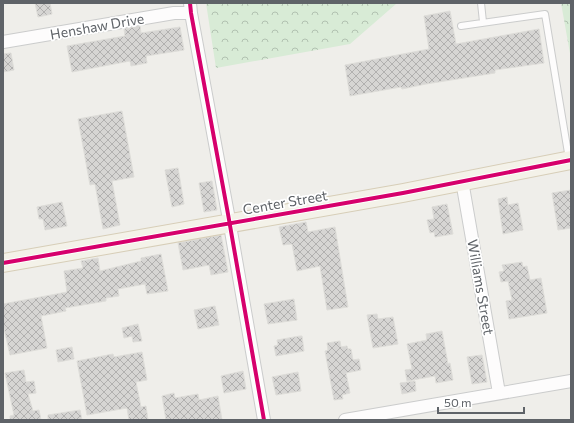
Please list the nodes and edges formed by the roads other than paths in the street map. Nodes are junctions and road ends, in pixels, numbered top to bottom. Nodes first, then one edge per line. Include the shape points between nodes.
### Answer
1 (481, 3) edge
2 (190, 8) edge
3 (484, 22) junction
4 (461, 26) dead end
5 (3, 42) edge
6 (570, 160) edge
7 (462, 180) junction
8 (230, 222) junction
9 (3, 263) edge
10 (571, 381) edge
11 (499, 393) junction
12 (264, 420) edge
13 (345, 420) edge

1 - 3 lane
2 - 5 street, Henshaw Drive via 174,13
2 - 8 street
3 - 4 lane
3 - 6 lane via 545,14
6 - 7 main road, Center Street
7 - 8 main road, Center Street via 403,193
7 - 11 street, Williams Street
8 - 9 main road, Center Street
8 - 12 street
10 - 11 street
11 - 13 street

